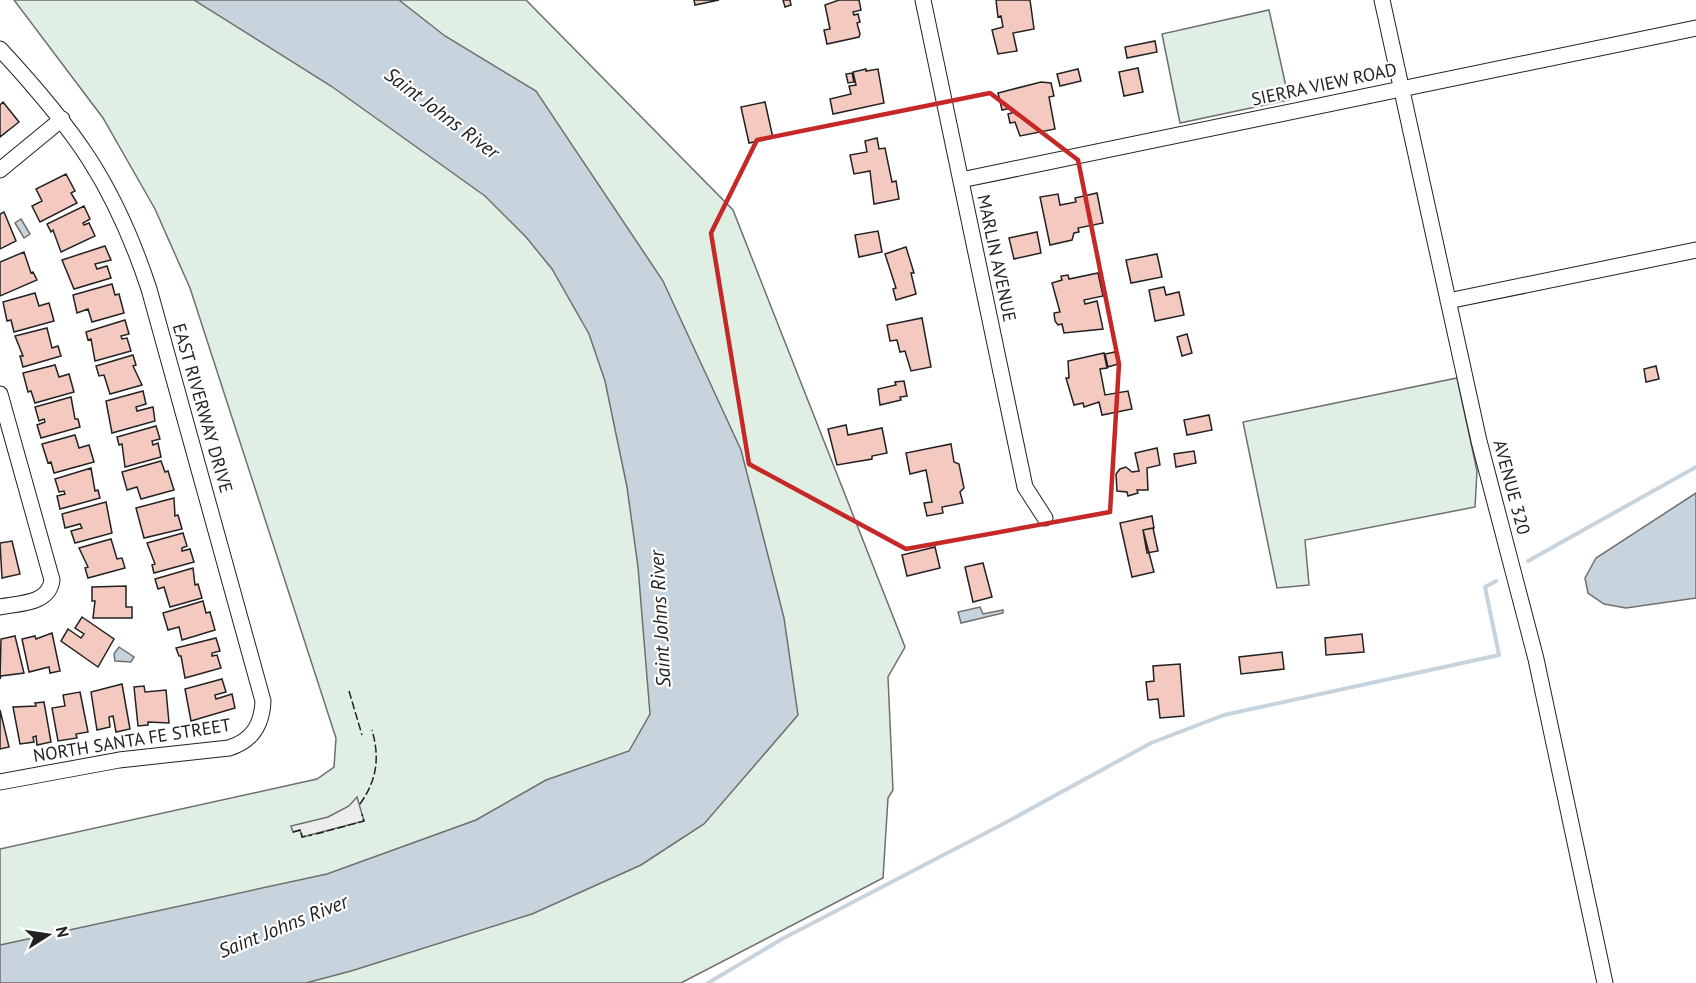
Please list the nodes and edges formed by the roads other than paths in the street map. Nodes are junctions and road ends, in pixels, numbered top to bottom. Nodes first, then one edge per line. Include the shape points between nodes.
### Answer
1 (923, 0) edge
2 (1382, 0) edge
3 (1696, 28) edge
4 (0, 49) edge
5 (1402, 88) junction
6 (62, 119) junction
7 (0, 170) edge
8 (961, 180) junction
9 (1696, 250) edge
10 (1448, 301) junction
11 (0, 394) edge
12 (4, 425) edge
13 (1045, 518) dead end
14 (0, 607) edge
15 (260, 723) joint
16 (0, 782) edge
17 (1605, 983) edge

1 - 8 street, MARLIN AVENUE
2 - 5 street, AVENUE 320
3 - 5 street, SIERRA VIEW ROAD
4 - 6 street, EAST RIVERWAY DRIVE
5 - 8 street, SIERRA VIEW ROAD
5 - 10 street, AVENUE 320
6 - 7 street
6 - 15 street, EAST RIVERWAY DRIVE via 110,191 149,289 261,690
8 - 13 street, MARLIN AVENUE via 1025,487
9 - 10 street
10 - 17 street, AVENUE 320 via 1479,441 1536,658
11 - 12 street
12 - 14 street via 51,574 50,590 38,599
15 - 16 street, NORTH SANTA FE STREET via 247,740 230,748 119,760

